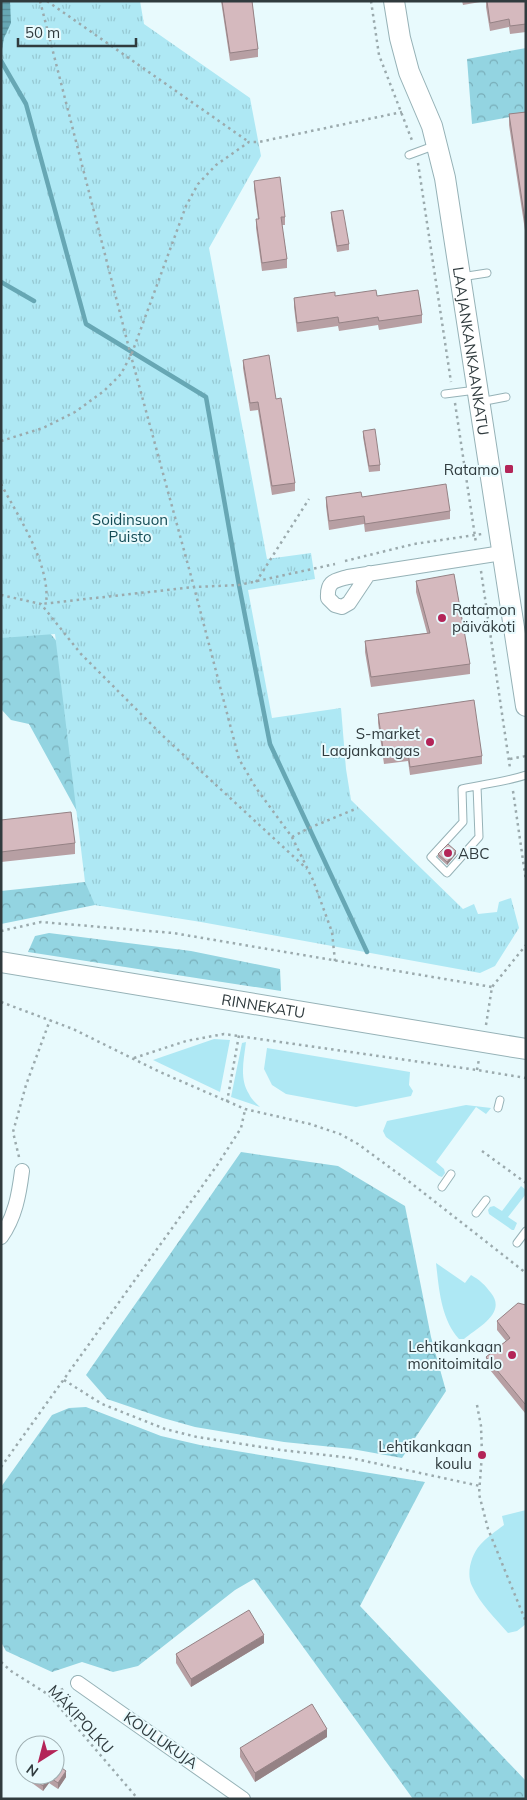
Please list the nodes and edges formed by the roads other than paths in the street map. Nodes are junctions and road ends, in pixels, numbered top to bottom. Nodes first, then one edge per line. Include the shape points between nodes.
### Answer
1 (394, 1) edge
2 (437, 145) junction
3 (413, 154) road end
4 (487, 273) dead end
5 (461, 277) junction
6 (445, 394) dead end
7 (479, 396) junction
8 (506, 397) dead end
9 (502, 553) junction
10 (369, 573) dead end
11 (525, 698) edge
12 (526, 775) edge
13 (476, 786) junction
14 (1, 962) edge
15 (526, 1049) edge
16 (22, 1171) road end
17 (451, 1174) dead end
18 (442, 1187) dead end
19 (486, 1200) dead end
20 (476, 1213) dead end
21 (526, 1231) edge
22 (1, 1237) edge
23 (517, 1243) dead end
24 (78, 1683) road end
25 (243, 1799) edge

1 - 2 street, LAAJANKANKAANKATU via 409,72
2 - 3 lane
2 - 5 street, LAAJANKANKAANKATU
4 - 5 lane
5 - 7 street, LAAJANKANKAANKATU
6 - 7 lane
7 - 8 lane
7 - 9 street, LAAJANKANKAANKATU
9 - 10 street
9 - 11 street, LAAJANKANKAANKATU
12 - 13 lane
13 - 13 lane via 462,789 463,822 431,857 447,873 479,836
14 - 15 street, RINNEKATU
16 - 22 street via 18,1200 9,1226
17 - 18 lane
19 - 20 lane
21 - 23 lane
24 - 25 street, KOULUKUJA

